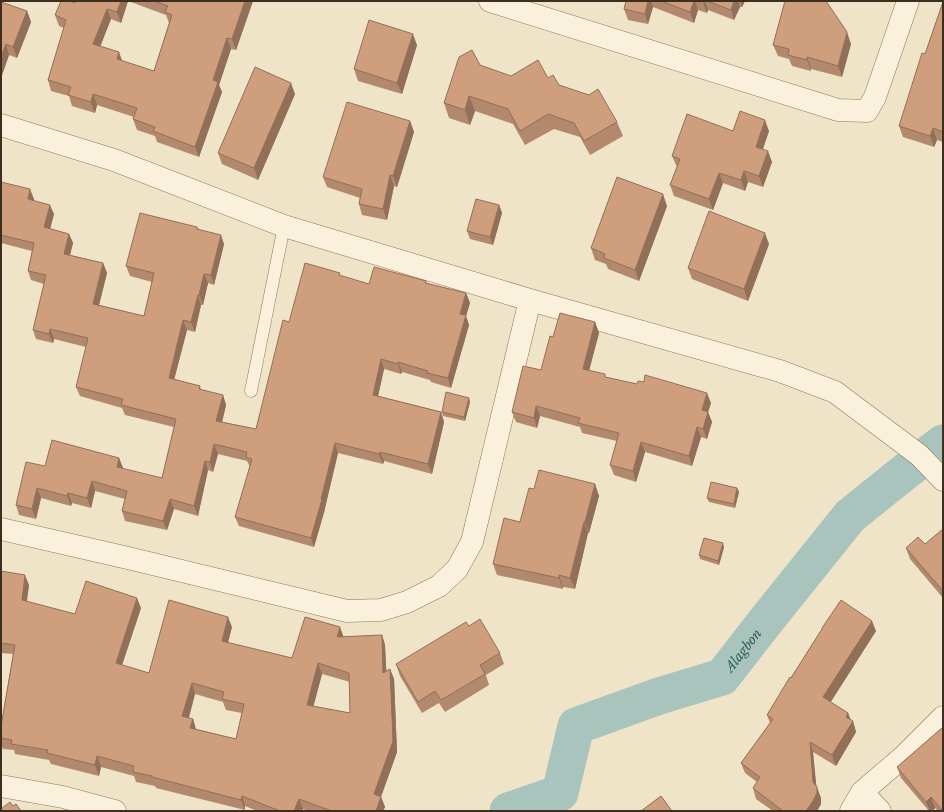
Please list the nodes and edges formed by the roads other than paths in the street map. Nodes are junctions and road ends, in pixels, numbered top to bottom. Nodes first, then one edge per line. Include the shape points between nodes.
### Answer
1 (490, 1) edge
2 (908, 1) edge
3 (1, 125) edge
4 (284, 226) junction
5 (530, 300) junction
6 (251, 391) dead end
7 (943, 480) edge
8 (1, 529) edge
9 (943, 717) edge
10 (1, 786) edge
11 (862, 792) junction
12 (115, 811) edge
13 (851, 811) edge
14 (880, 811) edge

1 - 2 street via 838,110 867,111 875,97
3 - 4 street via 114,160
4 - 5 street
4 - 6 lane
5 - 7 street via 780,371 835,392 919,456
5 - 8 street via 472,542 457,569 438,586 407,602 381,610 347,611
9 - 11 street via 904,756
10 - 12 street via 63,797
11 - 13 street
11 - 14 street

